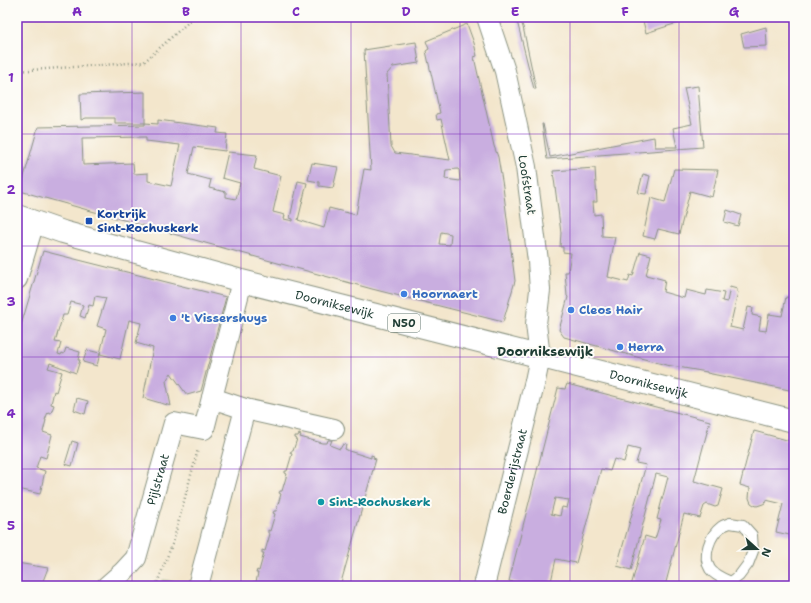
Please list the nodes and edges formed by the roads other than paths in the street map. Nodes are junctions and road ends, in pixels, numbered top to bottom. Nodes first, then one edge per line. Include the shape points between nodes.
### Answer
1 (487, 17) edge
2 (26, 219) edge
3 (17, 279) edge
4 (242, 281) junction
5 (540, 357) junction
6 (212, 398) junction
7 (245, 409) junction
8 (794, 421) edge
9 (334, 429) dead end
10 (732, 584) edge
11 (108, 586) edge
12 (198, 586) edge
13 (484, 586) edge

1 - 5 street, Loofstraat via 505,71 526,167 538,261 540,290 536,324
2 - 3 street
2 - 4 main road, Doorniksewijk / N50 via 63,232
4 - 5 main road, Doorniksewijk / N50
4 - 6 street
5 - 8 main road, Doorniksewijk / N50
5 - 13 street, Boerderijstraat
6 - 7 street
6 - 11 street, Pijlstraat via 204,429 174,423 136,558
7 - 9 street
7 - 12 street
10 - 10 lane via 748,564 753,551 752,535 743,525 730,523 720,527 710,540 706,555 710,568

